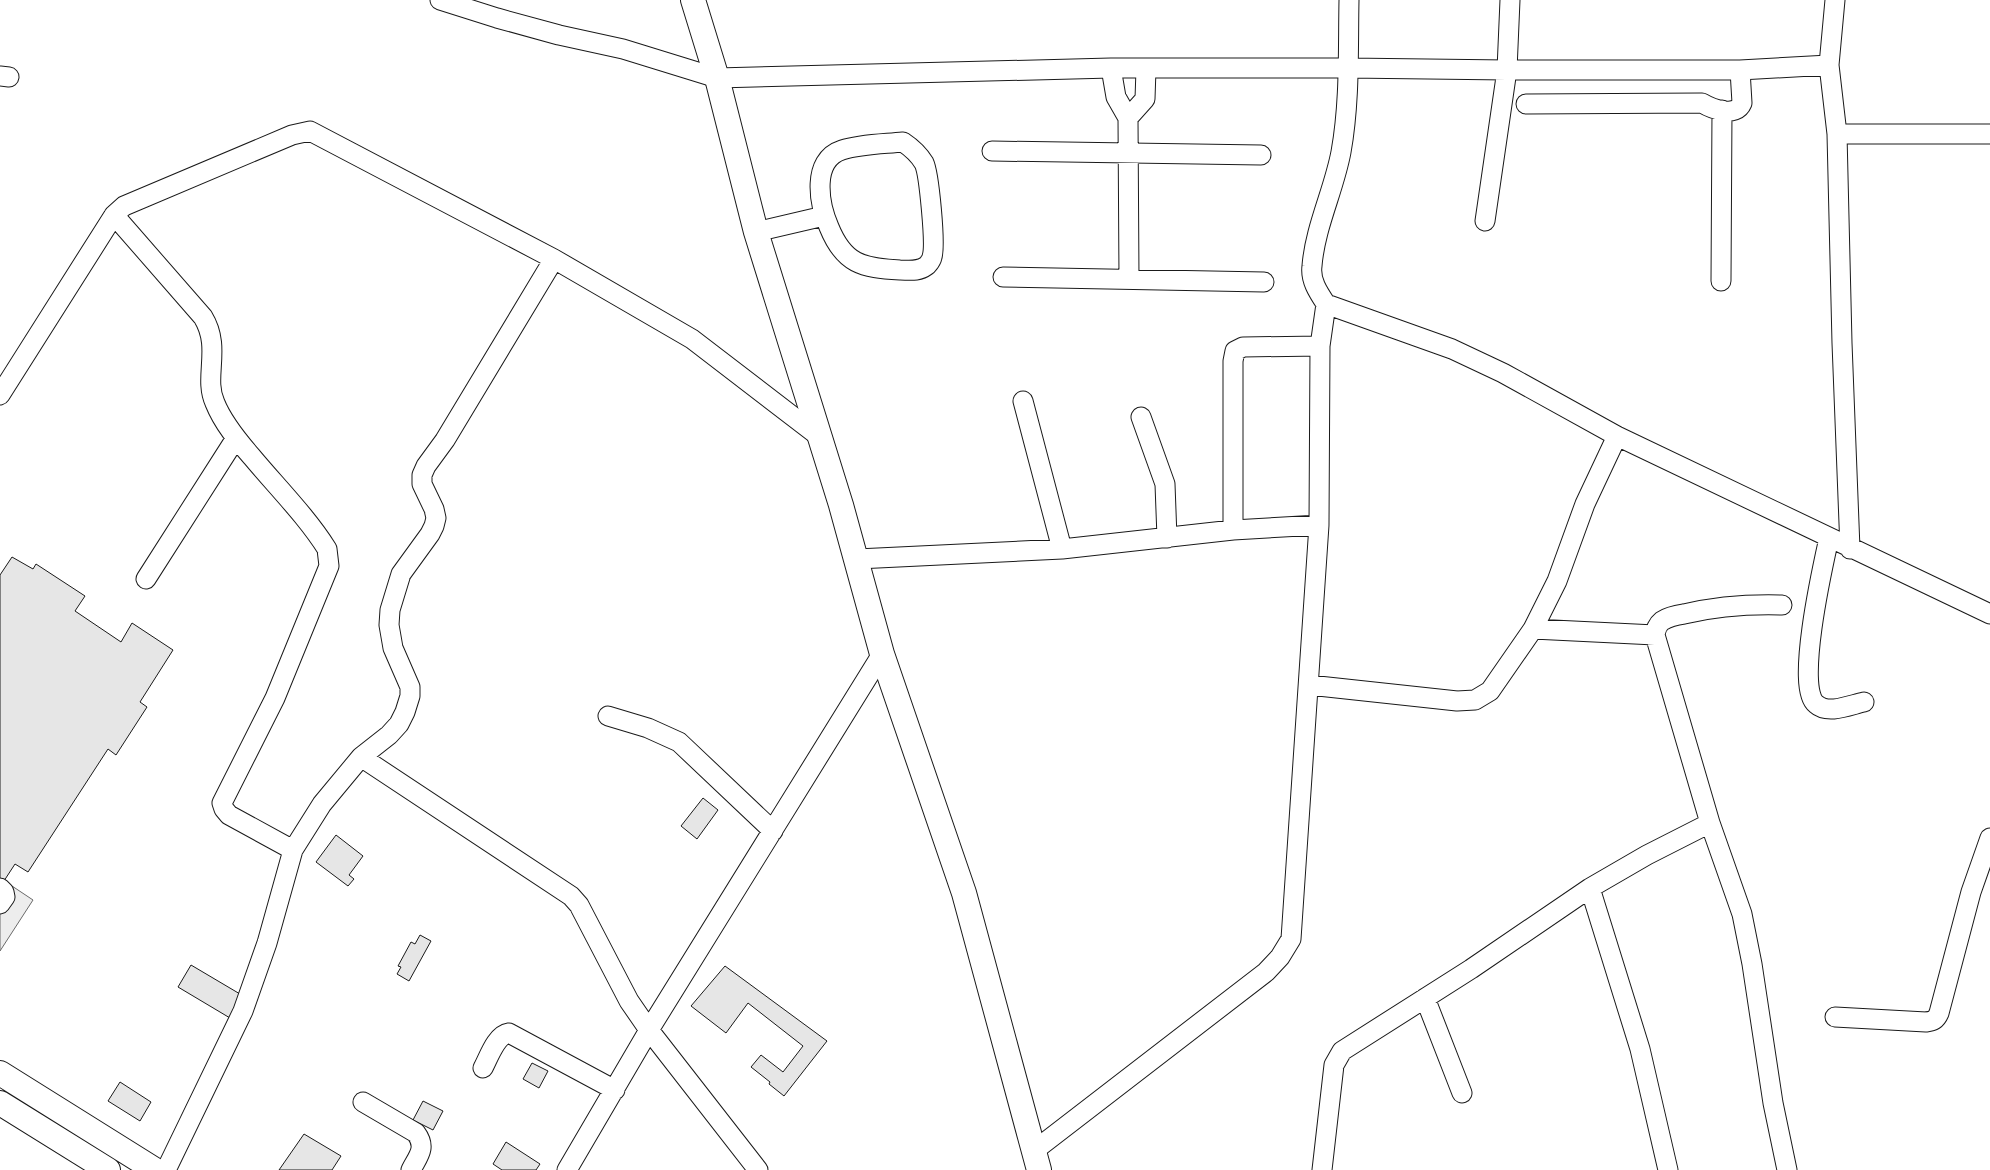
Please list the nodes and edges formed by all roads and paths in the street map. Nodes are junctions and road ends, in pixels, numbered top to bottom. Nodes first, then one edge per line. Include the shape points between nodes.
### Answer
1 (440, 0) edge
2 (693, 0) edge
3 (1349, 0) edge
4 (1510, 0) edge
5 (1835, 0) edge
6 (1830, 65) junction
7 (1111, 68) junction
8 (1348, 68) junction
9 (1146, 69) junction
10 (1506, 70) junction
11 (1740, 70) junction
12 (717, 78) junction
13 (1526, 104) dead end
14 (1722, 110) junction
15 (1128, 118) junction
16 (1837, 134) junction
17 (1990, 134) edge
18 (992, 151) dead end
19 (1128, 153) junction
20 (1261, 155) dead end
21 (114, 215) junction
22 (824, 216) junction
23 (1485, 221) dead end
24 (756, 232) junction
25 (554, 259) junction
26 (1003, 277) dead end
27 (1129, 279) junction
28 (1721, 281) dead end
29 (1264, 282) dead end
30 (1326, 304) junction
31 (1320, 346) junction
32 (0, 395) edge
33 (1023, 401) dead end
34 (1141, 417) dead end
35 (1617, 436) junction
36 (236, 438) junction
37 (821, 438) junction
38 (1319, 525) junction
39 (1233, 530) junction
40 (1167, 538) junction
41 (1828, 538) junction
42 (1062, 548) junction
43 (1850, 549) junction
44 (857, 559) junction
45 (146, 579) dead end
46 (1782, 606) dead end
47 (1990, 614) edge
48 (1533, 629) junction
49 (1655, 634) junction
50 (882, 654) junction
51 (1309, 685) junction
52 (1864, 702) dead end
53 (608, 716) dead end
54 (361, 757) junction
55 (1710, 823) junction
56 (772, 831) junction
57 (1990, 838) edge
58 (293, 850) junction
59 (0, 888) edge
60 (1590, 888) junction
61 (0, 904) edge
62 (1425, 998) junction
63 (1835, 1017) dead end
64 (649, 1030) junction
65 (483, 1068) dead end
66 (0, 1072) edge
67 (615, 1090) junction
68 (1462, 1093) dead end
69 (363, 1102) dead end
70 (0, 1104) edge
71 (1037, 1165) edge
72 (108, 1170) edge
73 (155, 1170) edge
74 (166, 1170) edge
75 (411, 1170) edge
76 (567, 1170) edge
77 (758, 1170) edge
78 (1322, 1170) edge
79 (1668, 1170) edge
80 (1787, 1170) edge

1 - 12 street
2 - 12 main road
3 - 8 street
4 - 10 street
5 - 6 street
6 - 11 street
6 - 16 street
7 - 9 street
7 - 12 street
7 - 15 street via 1116,97
8 - 9 street
8 - 10 street
8 - 30 street via 1341,152 1311,267 1315,288
9 - 15 street via 1145,99
10 - 11 street
10 - 23 street
11 - 14 street via 1742,103 1736,110
12 - 24 main road
13 - 14 street via 1702,103
14 - 28 street
15 - 19 street
16 - 17 street
16 - 43 street
18 - 19 street
19 - 20 street
19 - 27 street
21 - 25 street via 129,203 292,135 310,132
21 - 32 street
21 - 36 street via 208,326 213,344 213,396
22 - 22 street via 846,255 861,266 916,270 926,266 932,258 931,204 925,165 915,150 903,142 841,150 828,160 821,172
22 - 24 street
24 - 37 main road
25 - 37 street via 692,340
25 - 54 street via 422,475 422,484 436,518 430,534 401,574 393,595 388,625 393,648 410,687 410,696 399,724
26 - 27 street
27 - 29 street
30 - 31 street
30 - 35 street via 1452,349 1503,373
31 - 38 street
31 - 39 street via 1243,347 1235,351
33 - 42 street
34 - 40 street via 1165,484
35 - 41 street
35 - 48 street
36 - 45 street
36 - 58 street via 328,549 329,566 275,698 222,803 229,815
37 - 44 main road
38 - 39 street
38 - 51 street
39 - 40 street
40 - 42 street
41 - 43 street
41 - 52 street via 1808,658 1810,695 1814,704 1824,709
42 - 44 street
43 - 47 street
44 - 50 main road
46 - 49 street via 1748,604 1696,611 1662,621
48 - 49 street
48 - 51 street via 1490,691 1475,700 1457,702
49 - 55 street
50 - 56 street
50 - 71 main road via 964,893
51 - 71 street via 1291,939 1280,958 1266,972
53 - 56 street via 679,742
54 - 58 street via 322,804
54 - 64 street via 571,896 579,905 629,1001
55 - 60 street
55 - 80 street via 1742,914
56 - 64 street
57 - 63 street via 1971,892 1936,1018 1926,1022
58 - 74 street via 267,943 243,1010
59 - 61 street via 5,897
60 - 62 street
60 - 79 street via 1640,1049
62 - 68 street
62 - 78 street via 1342,1051 1334,1065
64 - 67 street
64 - 77 street
65 - 67 street via 499,1038 509,1033
66 - 73 main road
67 - 76 street
69 - 75 street via 421,1139 423,1145
70 - 72 main road

